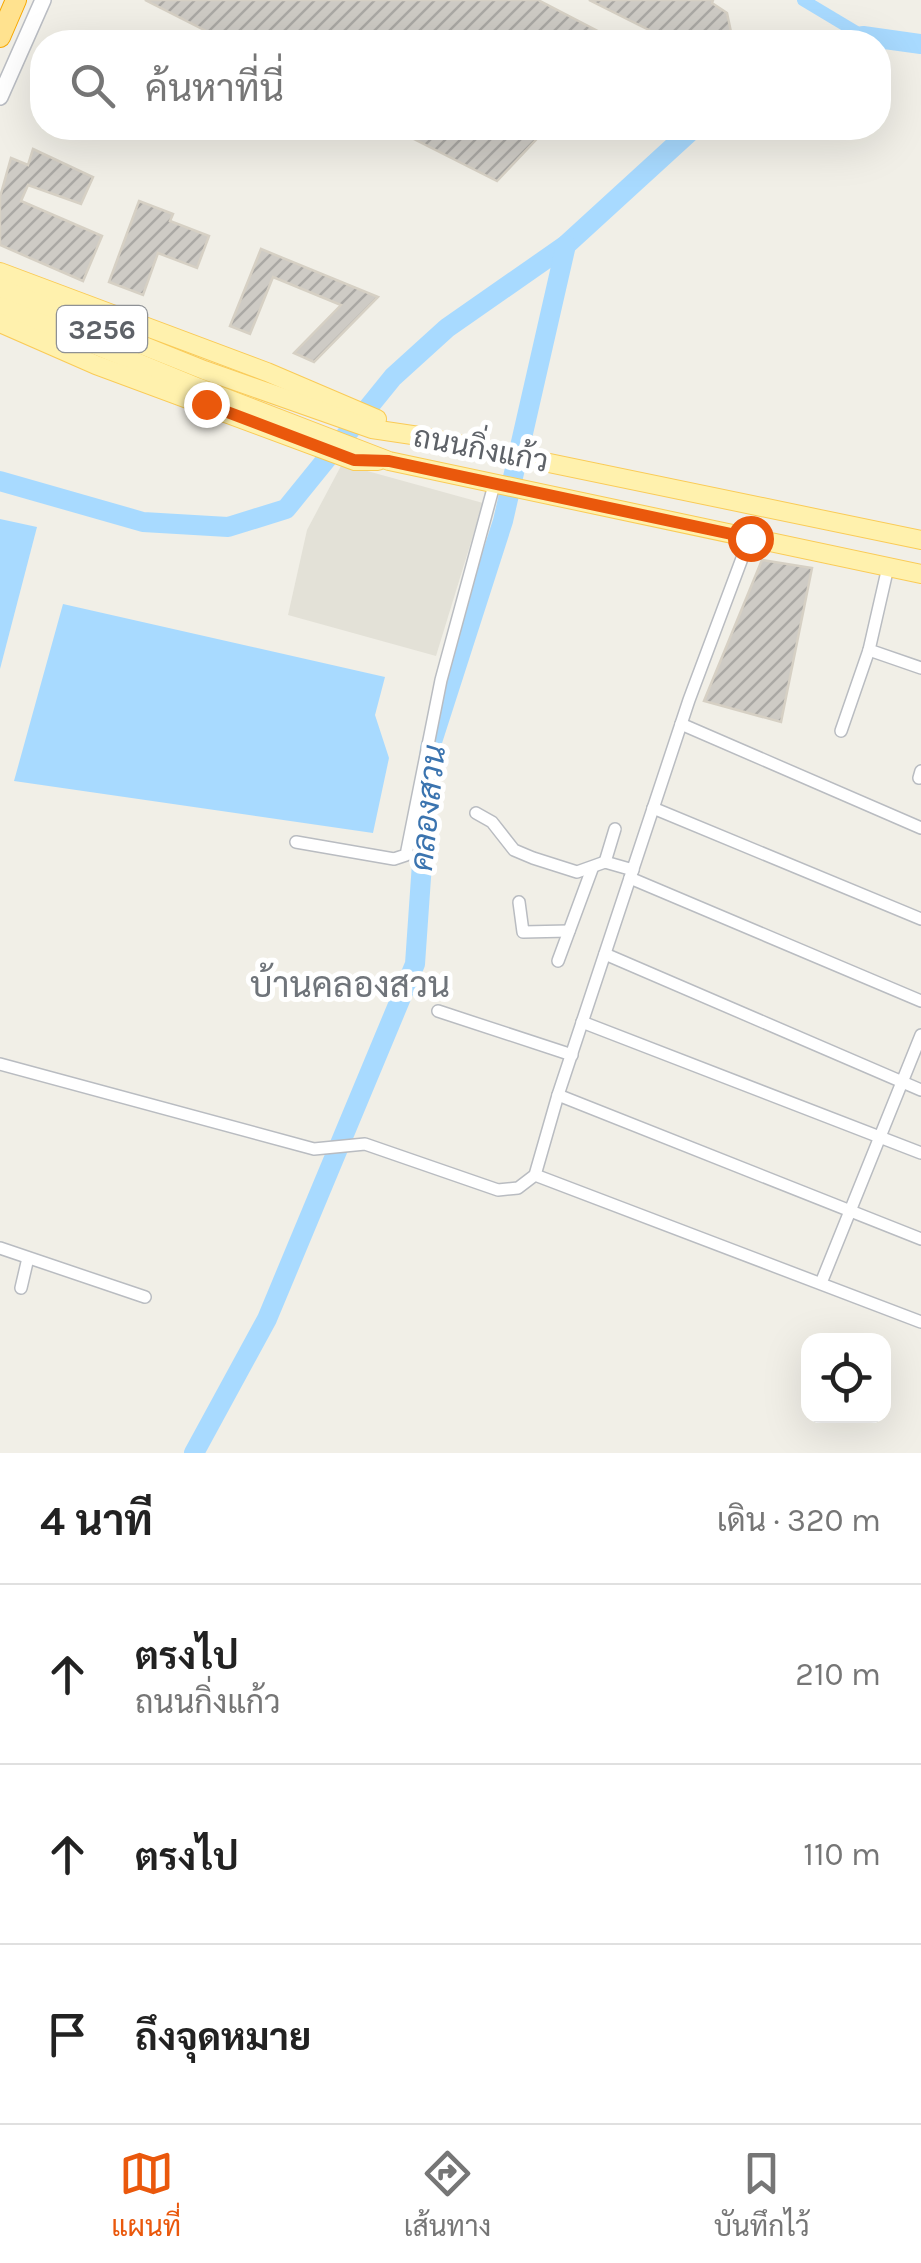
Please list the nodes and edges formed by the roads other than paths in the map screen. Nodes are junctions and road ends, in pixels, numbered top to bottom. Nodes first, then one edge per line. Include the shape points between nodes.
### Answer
1 (16, 0) edge
2 (43, 0) edge
3 (0, 37) edge
4 (0, 97) edge
5 (0, 272) edge
6 (0, 288) edge
7 (0, 306) edge
8 (0, 323) edge
9 (200, 379) junction
10 (331, 406) junction
11 (314, 437) junction
12 (495, 485) junction
13 (750, 538) junction
14 (921, 540) edge
15 (888, 567) junction
16 (921, 574) edge
17 (870, 650) junction
18 (921, 668) edge
19 (681, 724) junction
20 (841, 731) dead end
21 (653, 808) junction
22 (476, 812) dead end
23 (921, 828) edge
24 (615, 829) dead end
25 (296, 842) dead end
26 (606, 862) junction
27 (592, 869) junction
28 (631, 874) junction
29 (519, 902) dead end
30 (921, 919) edge
31 (569, 931) junction
32 (605, 954) junction
33 (558, 961) dead end
34 (921, 1002) edge
35 (438, 1011) dead end
36 (582, 1022) junction
37 (921, 1035) edge
38 (572, 1055) junction
39 (0, 1064) edge
40 (900, 1081) junction
41 (921, 1090) edge
42 (558, 1095) junction
43 (878, 1136) junction
44 (921, 1153) edge
45 (535, 1176) junction
46 (849, 1211) junction
47 (921, 1239) edge
48 (0, 1248) edge
49 (28, 1258) junction
50 (821, 1283) junction
51 (21, 1288) dead end
52 (145, 1297) dead end
53 (921, 1322) edge

1 - 3 highway
2 - 4 main road
5 - 10 main road
6 - 9 main road, ถนนกิ่งแก้ว / 3256
7 - 9 main road, ถนนกิ่งแก้ว / 3256
8 - 11 main road via 96,366
9 - 10 main road, ถนนกิ่งแก้ว / 3256
9 - 11 main road, ถนนกิ่งแก้ว / 3256
10 - 14 main road, ถนนกิ่งแก้ว via 380,426
11 - 12 main road, ถนนกิ่งแก้ว / 3256 via 358,454
12 - 13 main road, ถนนกิ่งแก้ว / 3256
12 - 25 street via 441,680 406,855 394,859
13 - 15 main road, ถนนกิ่งแก้ว / 3256
13 - 19 street
15 - 16 main road, ถนนกิ่งแก้ว / 3256
15 - 17 street
17 - 18 street
17 - 20 street
19 - 21 street
19 - 23 street
21 - 28 street
21 - 30 street
22 - 27 street via 514,850 577,872
24 - 26 street
26 - 27 street
26 - 28 street
27 - 31 street
28 - 32 street
28 - 34 street
29 - 31 street via 523,932
31 - 33 street
32 - 36 street
32 - 40 street
35 - 38 street
36 - 38 street
36 - 43 street
37 - 40 street
38 - 42 street
39 - 45 street via 314,1149 365,1144 498,1190 518,1188
40 - 41 street
40 - 43 street
42 - 45 street
42 - 46 street
43 - 44 street
43 - 46 street
45 - 50 street
46 - 47 street
46 - 50 street
48 - 49 street
49 - 51 street
49 - 52 street
50 - 53 street

